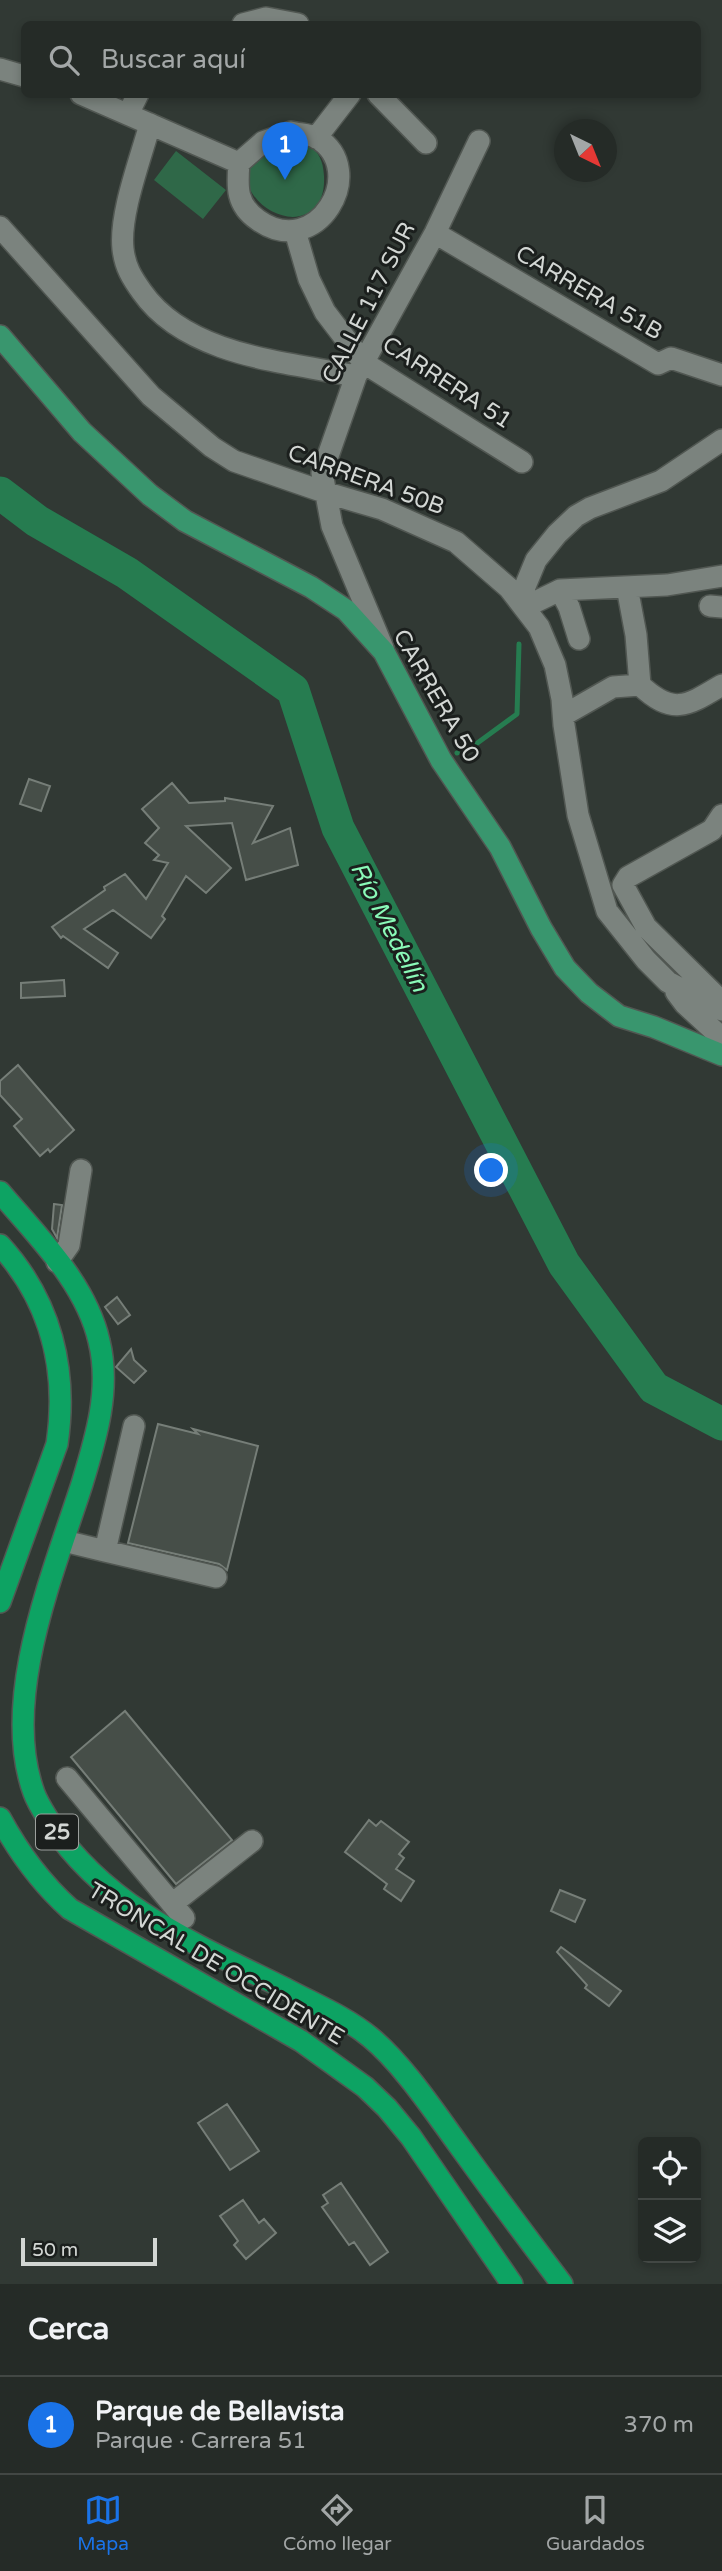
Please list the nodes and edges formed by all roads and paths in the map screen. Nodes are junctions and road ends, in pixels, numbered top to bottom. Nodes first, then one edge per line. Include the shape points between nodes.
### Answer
1 (255, 21) edge
2 (282, 21) edge
3 (0, 69) edge
4 (21, 75) edge
5 (90, 98) edge
6 (136, 98) edge
7 (348, 98) edge
8 (382, 98) edge
9 (128, 114) junction
10 (150, 124) junction
11 (316, 138) junction
12 (479, 141) dead end
13 (426, 143) dead end
14 (239, 163) junction
15 (0, 227) edge
16 (295, 231) junction
17 (435, 233) junction
18 (0, 336) edge
19 (360, 369) junction
20 (722, 374) edge
21 (722, 440) edge
22 (522, 462) dead end
23 (324, 492) junction
24 (722, 576) edge
25 (627, 587) junction
26 (560, 590) junction
27 (522, 604) junction
28 (579, 639) dead end
29 (384, 652) junction
30 (640, 685) junction
31 (722, 685) edge
32 (564, 715) junction
33 (722, 815) edge
34 (668, 982) junction
35 (722, 1009) edge
36 (722, 1038) edge
37 (722, 1055) edge
38 (81, 1170) dead end
39 (0, 1192) edge
40 (0, 1245) edge
41 (57, 1262) junction
42 (134, 1426) dead end
43 (64, 1541) junction
44 (105, 1551) junction
45 (216, 1577) dead end
46 (0, 1602) edge
47 (67, 1778) dead end
48 (0, 1818) edge
49 (252, 1841) dead end
50 (512, 2284) edge
51 (562, 2284) edge

1 - 2 street
3 - 4 street
5 - 9 street
6 - 9 street
7 - 11 street
8 - 13 street
9 - 10 street
10 - 14 street
10 - 19 street via 125,216 122,248 128,273 147,299 176,326 238,352
11 - 14 street via 291,132 263,142
11 - 16 street via 330,152 338,171 337,191 329,210 314,224
12 - 17 street, CALLE 117 SUR
14 - 16 street via 237,189 248,213 269,228
15 - 23 street, CARRERA 50B via 135,378 195,434 234,461
16 - 19 street, CARRERA 51 via 309,279
17 - 19 street, CALLE 117 SUR
17 - 20 street, CARRERA 51B via 658,364 671,358
18 - 29 main road, CARRERA 50 via 82,432 150,495 185,520 346,610
19 - 22 street, CARRERA 51
19 - 23 street, CALLE 117 SUR via 322,473
21 - 27 street via 661,481 576,516 536,560
23 - 27 street, CARRERA 50B via 382,509 456,542
23 - 29 street, CALLE 117 SUR via 332,526
24 - 25 street
25 - 26 street
25 - 30 street
26 - 27 street
26 - 28 street
27 - 32 street, CARRERA 50B via 539,627 555,664
29 - 37 main road, CARRERA 50 via 442,760 500,847 565,968 619,1016
30 - 31 street via 654,698 675,706 689,705
30 - 32 street via 613,687
32 - 34 street, CARRERA 50B via 579,815 607,911
33 - 35 street via 712,830 628,877 623,885 646,927 718,998
34 - 35 street, CARRERA 50B
34 - 36 street
38 - 41 street via 69,1245
39 - 41 highway, TRONCAL DE OCCIDENTE / 25
40 - 46 highway via 28,1281 48,1321 58,1363 61,1416 57,1444
41 - 43 highway, TRONCAL DE OCCIDENTE / 25 via 90,1315 103,1366 94,1443
42 - 44 street
43 - 44 street
43 - 51 highway, TRONCAL DE OCCIDENTE / 25 via 34,1634 20,1722 34,1794 57,1833 105,1886 147,1916 370,2037 439,2117
44 - 45 street
47 - 49 street via 178,1911
48 - 50 highway, TRONCAL DE OCCIDENTE / 25 via 32,1869 70,1909 301,2040 372,2093 411,2137

